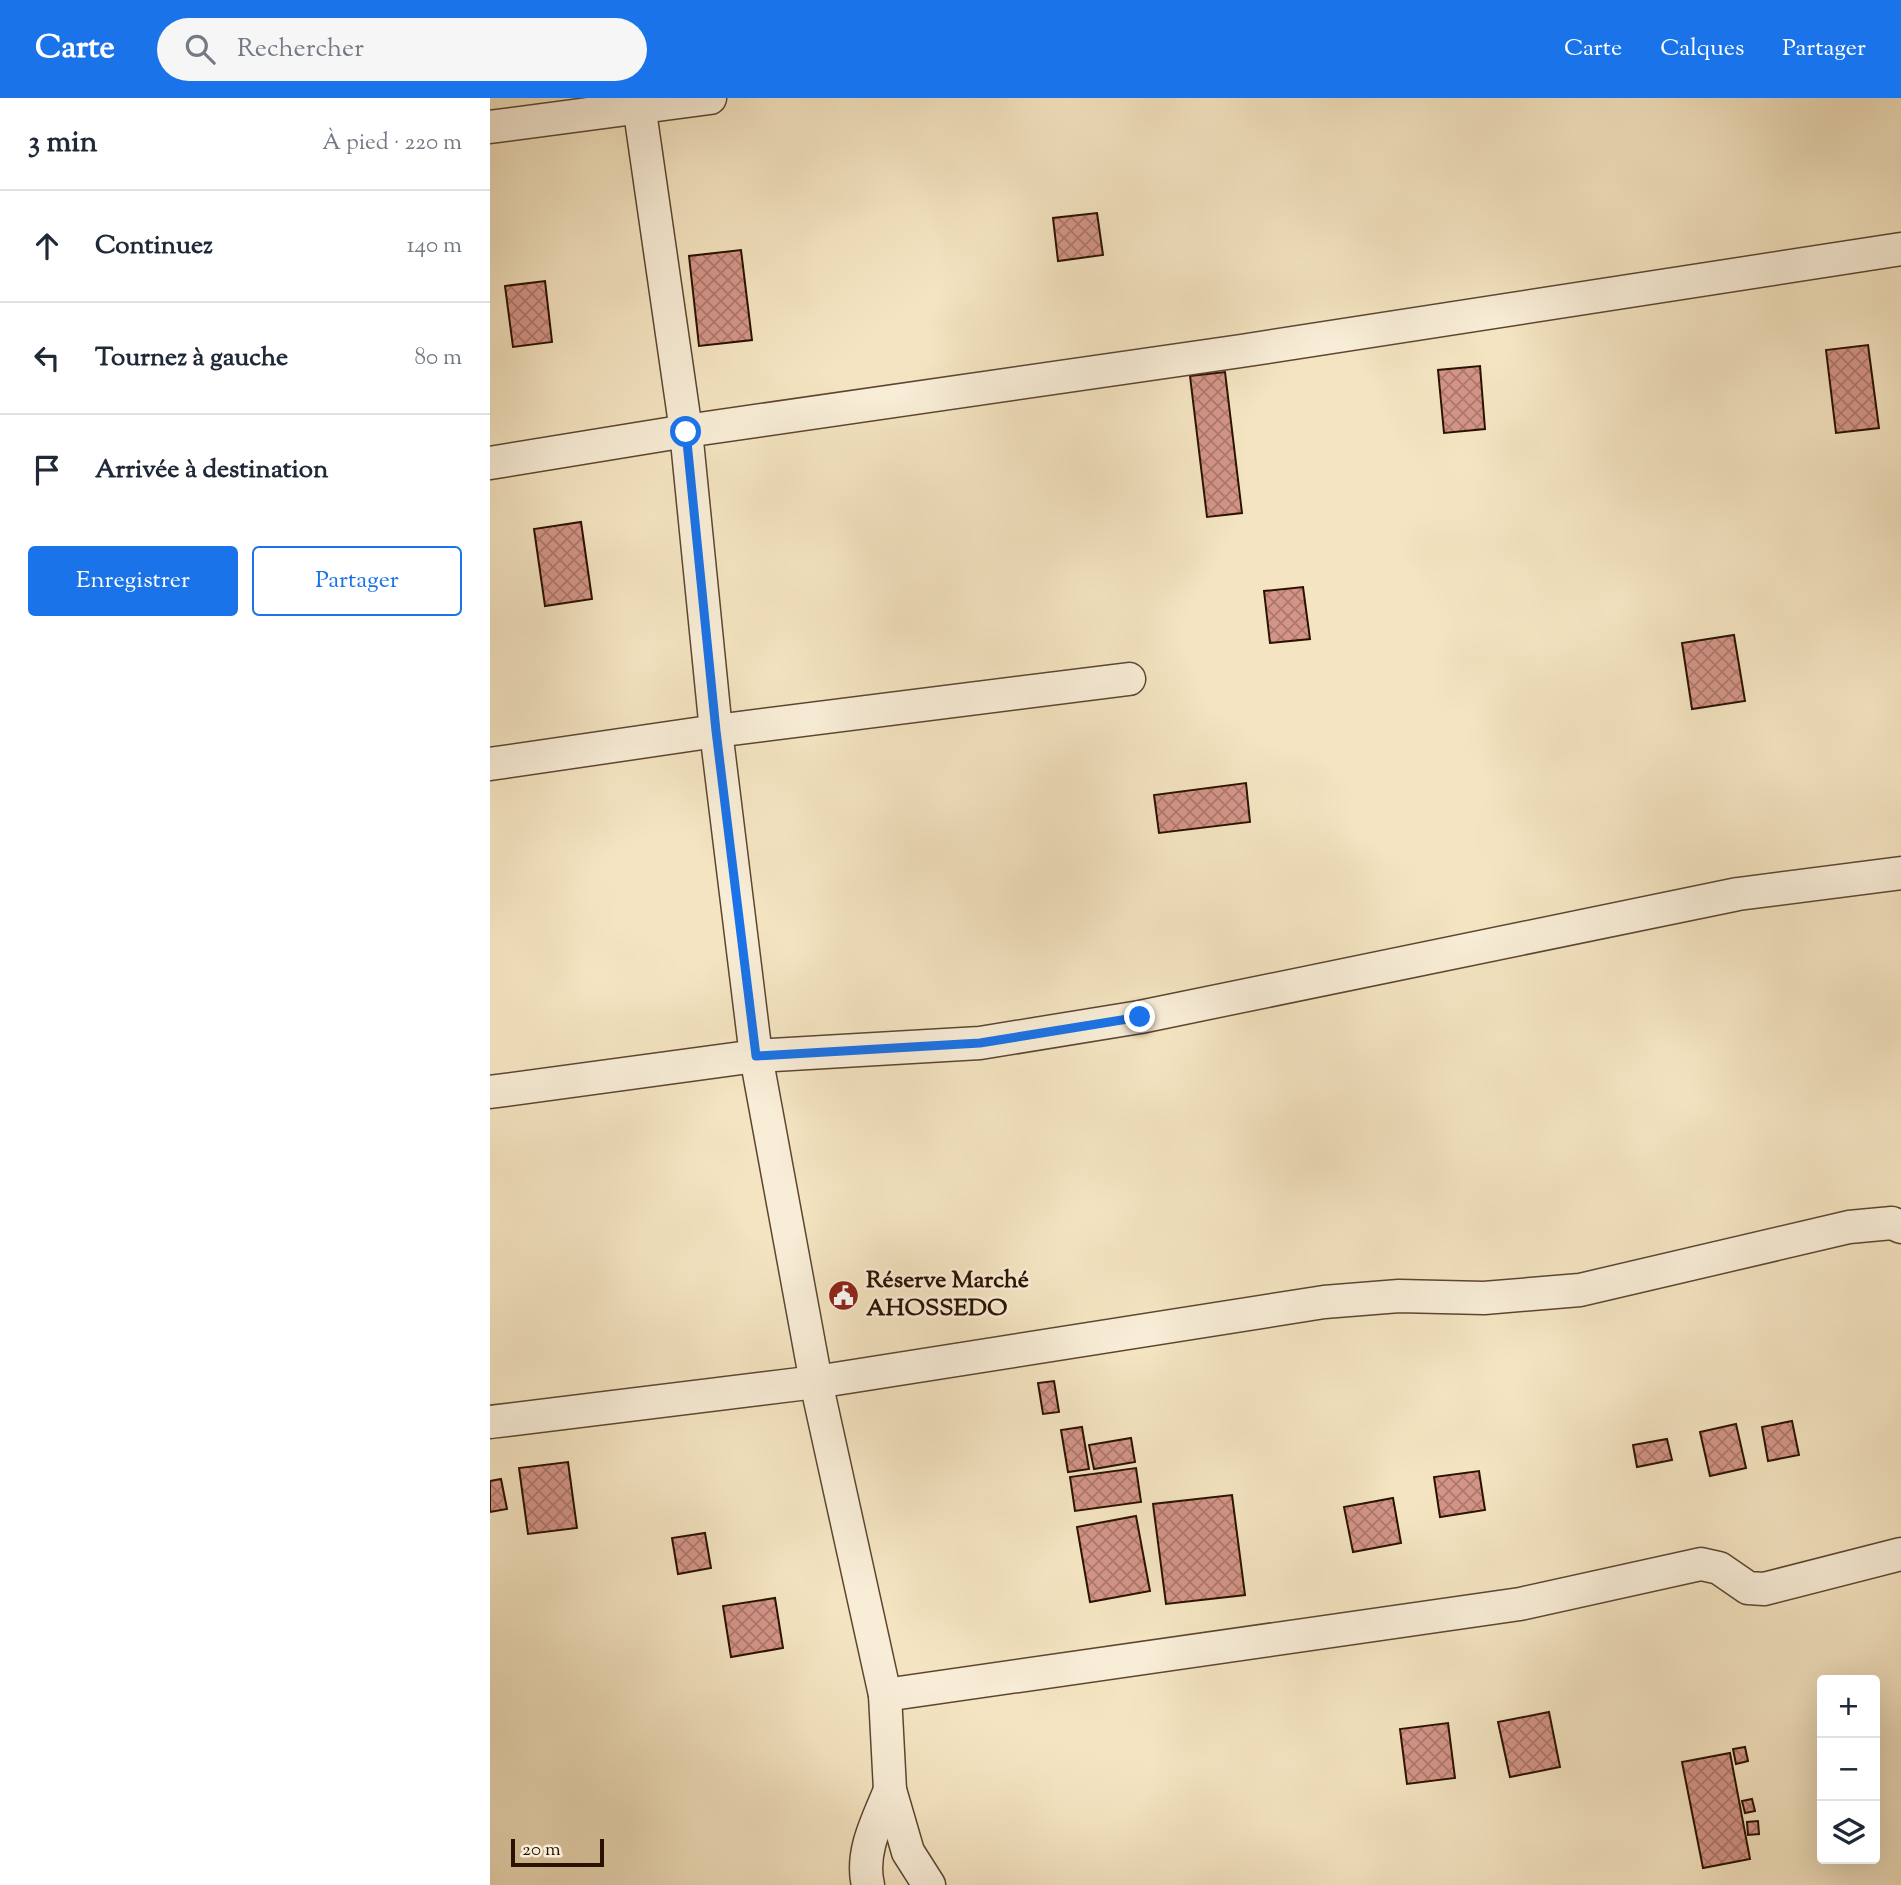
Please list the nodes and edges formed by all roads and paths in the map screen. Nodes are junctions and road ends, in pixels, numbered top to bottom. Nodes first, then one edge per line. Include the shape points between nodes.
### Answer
1 (710, 98) edge
2 (639, 103) edge
3 (490, 127) edge
4 (1901, 249) edge
5 (686, 432) junction
6 (490, 463) edge
7 (1129, 679) dead end
8 (716, 731) junction
9 (490, 765) edge
10 (1901, 873) edge
11 (756, 1056) junction
12 (490, 1092) edge
13 (1901, 1227) edge
14 (816, 1382) junction
15 (490, 1422) edge
16 (1901, 1554) edge
17 (885, 1695) junction
18 (891, 1790) junction
19 (869, 1885) edge
20 (929, 1885) edge

1 - 2 street
2 - 3 street
2 - 5 street
4 - 5 street
5 - 6 street
5 - 8 street
7 - 8 street
8 - 9 street
8 - 11 street
10 - 11 street via 1738,894 1140,1017 980,1043
11 - 12 street
11 - 14 street
13 - 14 street via 1892,1223 1849,1227 1580,1290 1324,1302
14 - 15 street
14 - 17 street
16 - 17 street via 1764,1589 1748,1588 1719,1568 1701,1564 1520,1604
17 - 18 street
18 - 19 street via 868,1847
18 - 20 street via 908,1852

